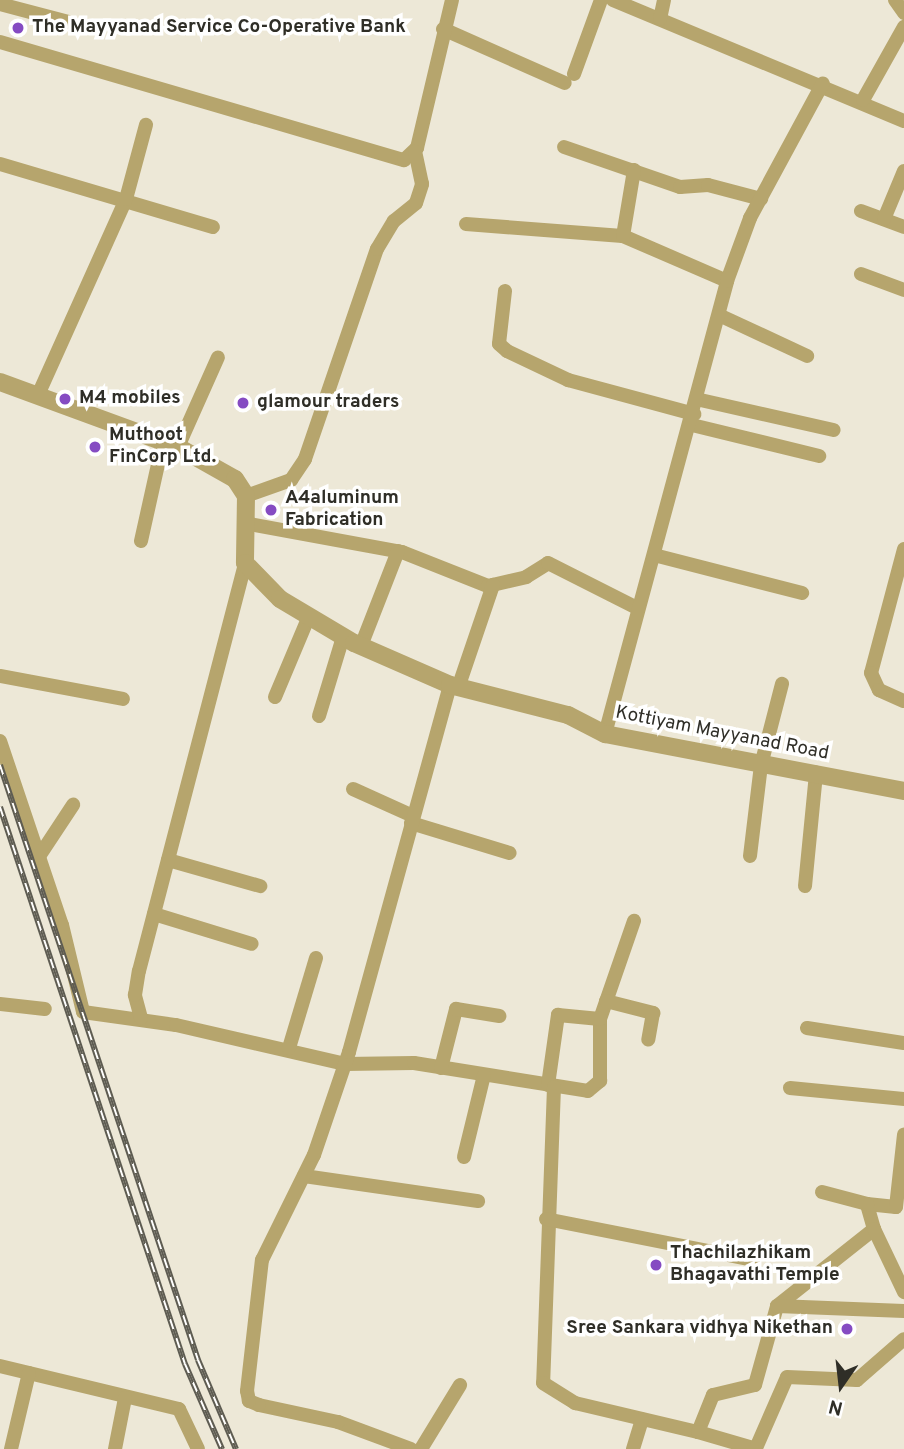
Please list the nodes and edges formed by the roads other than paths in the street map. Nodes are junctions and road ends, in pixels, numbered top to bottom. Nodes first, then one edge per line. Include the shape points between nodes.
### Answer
1 (452, 0) edge
2 (601, 0) edge
3 (613, 0) edge
4 (664, 0) edge
5 (895, 0) edge
6 (0, 4) edge
7 (904, 13) edge
8 (660, 19) junction
9 (68, 22) dead end
10 (904, 27) edge
11 (443, 29) junction
12 (0, 42) edge
13 (823, 83) junction
14 (863, 100) junction
15 (904, 121) edge
16 (146, 125) dead end
17 (564, 147) dead end
18 (415, 152) junction
19 (0, 164) edge
20 (634, 170) junction
21 (904, 171) edge
22 (126, 199) junction
23 (761, 199) junction
24 (861, 211) dead end
25 (884, 219) junction
26 (466, 224) dead end
27 (213, 227) dead end
28 (904, 227) edge
29 (623, 236) junction
30 (861, 274) dead end
31 (727, 281) junction
32 (904, 290) edge
33 (505, 291) dead end
34 (721, 316) junction
35 (807, 356) dead end
36 (218, 357) dead end
37 (0, 382) edge
38 (38, 395) junction
39 (694, 413) junction
40 (834, 429) dead end
41 (170, 444) junction
42 (818, 456) dead end
43 (246, 496) junction
44 (244, 523) junction
45 (141, 541) dead end
46 (904, 549) edge
47 (398, 551) junction
48 (654, 555) junction
49 (245, 563) junction
50 (493, 585) junction
51 (802, 593) dead end
52 (635, 607) junction
53 (309, 616) junction
54 (343, 637) junction
55 (361, 646) junction
56 (0, 676) edge
57 (782, 684) dead end
58 (454, 686) junction
59 (275, 697) dead end
60 (123, 699) dead end
61 (904, 701) edge
62 (319, 716) dead end
63 (605, 734) junction
64 (0, 741) edge
65 (761, 765) junction
66 (816, 774) junction
67 (353, 789) dead end
68 (904, 791) edge
69 (73, 805) dead end
70 (412, 819) junction
71 (510, 853) dead end
72 (750, 856) dead end
73 (38, 858) junction
74 (168, 860) junction
75 (805, 886) dead end
76 (260, 887) dead end
77 (154, 914) junction
78 (634, 921) dead end
79 (252, 944) dead end
80 (316, 958) dead end
81 (606, 1001) junction
82 (0, 1004) edge
83 (45, 1009) dead end
84 (499, 1016) dead end
85 (141, 1018) junction
86 (600, 1018) junction
87 (807, 1028) dead end
88 (648, 1040) dead end
89 (904, 1043) edge
90 (289, 1048) junction
91 (345, 1063) junction
92 (441, 1068) junction
93 (484, 1075) junction
94 (551, 1086) junction
95 (790, 1088) dead end
96 (904, 1099) edge
97 (903, 1144) edge
98 (464, 1157) dead end
99 (304, 1176) junction
100 (822, 1192) dead end
101 (478, 1201) dead end
102 (867, 1204) junction
103 (900, 1206) edge
104 (546, 1219) junction
105 (874, 1229) junction
106 (753, 1260) dead end
107 (904, 1292) edge
108 (777, 1306) junction
109 (904, 1311) edge
110 (904, 1339) edge
111 (0, 1366) edge
112 (29, 1373) junction
113 (460, 1385) dead end
114 (125, 1398) junction
115 (642, 1419) junction
116 (698, 1432) junction
117 (11, 1449) edge
118 (115, 1449) edge
119 (198, 1449) edge
120 (411, 1449) edge
121 (421, 1449) edge
122 (633, 1449) edge
123 (756, 1449) edge

1 - 11 street
2 - 11 street via 569,78
3 - 8 street
4 - 8 street
5 - 7 street
6 - 9 street
8 - 13 street
10 - 14 street
11 - 18 street
12 - 18 street via 298,133 398,159
13 - 14 street
13 - 23 street
14 - 15 street
16 - 22 street
17 - 20 street
18 - 43 street via 422,184 416,203 394,221 377,249 305,459 291,480
19 - 22 street
20 - 23 street via 680,187 708,185
20 - 29 street
21 - 25 street
22 - 27 street
22 - 38 street
23 - 31 street
24 - 25 street
25 - 28 street
26 - 29 street
29 - 31 street
30 - 32 street
31 - 34 street
33 - 39 street via 499,344 507,351 568,380
34 - 35 street
34 - 39 street
36 - 41 street
37 - 38 street
38 - 41 street
39 - 40 street
39 - 42 street
39 - 48 street
41 - 43 street via 235,479
41 - 45 street
43 - 44 street
44 - 47 street
44 - 49 street
46 - 61 street via 871,673 879,690
47 - 50 street
47 - 55 street
48 - 51 street
48 - 52 street
49 - 53 street, Kottiyam Mayyanad Road via 280,599
49 - 74 street
50 - 52 street via 548,564
50 - 58 street
52 - 63 street
53 - 54 street, Kottiyam Mayyanad Road
53 - 59 street
54 - 55 street, Kottiyam Mayyanad Road
54 - 62 street
55 - 58 street, Kottiyam Mayyanad Road
56 - 60 street
57 - 65 street
58 - 63 street, Kottiyam Mayyanad Road via 568,715
58 - 70 street
63 - 65 street, Kottiyam Mayyanad Road
64 - 73 street
65 - 66 street, Kottiyam Mayyanad Road
65 - 72 street
66 - 68 street, Kottiyam Mayyanad Road
66 - 75 street
67 - 70 street
69 - 73 street
70 - 71 street
70 - 91 street
73 - 85 street via 83,1012
74 - 76 street
74 - 77 street
77 - 79 street
77 - 85 street via 135,995
78 - 81 street
80 - 90 street
81 - 86 street
81 - 88 street via 653,1013
82 - 83 street
84 - 92 street via 456,1009
85 - 90 street
86 - 94 street via 558,1015
86 - 94 street via 597,1087
87 - 89 street
90 - 91 street
91 - 92 street
91 - 99 street
92 - 93 street
93 - 94 street
93 - 98 street
94 - 104 street
95 - 96 street
97 - 103 street
99 - 101 street
99 - 120 street via 262,1260 249,1401 338,1422
100 - 102 street
102 - 103 street
102 - 105 street
104 - 106 street
104 - 115 street via 550,1288 543,1383 575,1403
105 - 107 street
105 - 108 street
108 - 109 street
108 - 116 street via 766,1326 755,1385 713,1395
110 - 123 street via 857,1380 787,1377
111 - 112 street
112 - 114 street
112 - 117 street
113 - 121 street
114 - 118 street
114 - 119 street via 179,1409
115 - 116 street
115 - 122 street
116 - 123 street

